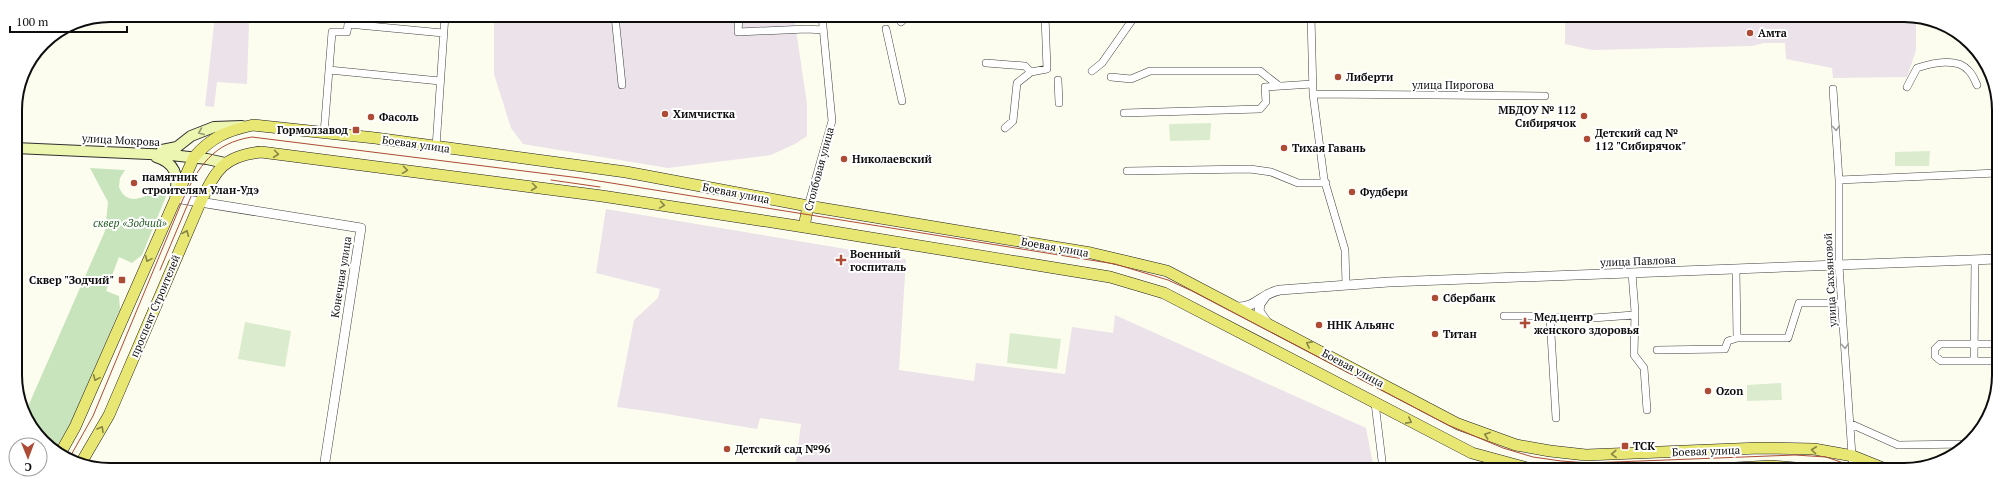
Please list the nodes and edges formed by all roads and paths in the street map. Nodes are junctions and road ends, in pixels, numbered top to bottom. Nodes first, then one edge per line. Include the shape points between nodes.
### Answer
1 (444, 22) edge
2 (616, 22) edge
3 (739, 22) edge
4 (822, 22) edge
5 (1045, 22) edge
6 (1131, 22) edge
7 (1311, 22) edge
8 (886, 29) dead end
9 (823, 30) junction
10 (443, 33) junction
11 (986, 64) dead end
12 (329, 70) junction
13 (1092, 71) dead end
14 (1032, 72) junction
15 (1111, 77) dead end
16 (1058, 80) dead end
17 (440, 81) junction
18 (1312, 84) junction
19 (622, 85) dead end
20 (1279, 86) junction
21 (1977, 86) dead end
22 (1907, 87) dead end
23 (1833, 89) dead end
24 (1313, 94) junction
25 (1545, 96) dead end
26 (902, 101) dead end
27 (1059, 102) dead end
28 (1124, 113) dead end
29 (253, 125) junction
30 (1004, 128) dead end
31 (324, 133) junction
32 (436, 147) junction
33 (22, 148) edge
34 (146, 154) junction
35 (237, 156) joint
36 (194, 157) junction
37 (225, 163) junction
38 (1127, 171) dead end
39 (1992, 173) edge
40 (1839, 180) junction
41 (1326, 183) junction
42 (175, 198) junction
43 (200, 202) junction
44 (808, 206) junction
45 (804, 227) junction
46 (1992, 259) edge
47 (1975, 260) junction
48 (1839, 266) junction
49 (1736, 269) junction
50 (1632, 273) junction
51 (1346, 285) junction
52 (1280, 290) junction
53 (1842, 303) junction
54 (1239, 307) junction
55 (1504, 316) dead end
56 (1531, 316) dead end
57 (1634, 316) junction
58 (1266, 321) junction
59 (1737, 338) junction
60 (1974, 344) junction
61 (1992, 344) edge
62 (1657, 350) dead end
63 (1974, 361) junction
64 (1992, 361) edge
65 (1375, 402) junction
66 (1647, 410) dead end
67 (1556, 418) dead end
68 (1851, 424) junction
69 (1958, 444) edge
70 (63, 449) edge
71 (1852, 456) junction
72 (84, 458) edge
73 (325, 463) edge
74 (1382, 463) edge
75 (1507, 463) edge
76 (1852, 463) edge
77 (1870, 463) edge

1 - 10 street
2 - 19 street
3 - 9 street via 738,32
4 - 9 street, Столбовая улица
5 - 14 street via 1047,69
6 - 13 street via 1102,63
7 - 18 street
8 - 26 street
9 - 44 street, Столбовая улица via 832,121
10 - 12 street via 348,24 347,32 332,32
10 - 17 street
11 - 14 street via 1026,66
12 - 17 street
12 - 31 street
14 - 30 street via 1017,83 1013,121
15 - 20 street via 1131,80 1150,71 1260,71
16 - 27 street
17 - 32 street
18 - 20 street
18 - 24 street
20 - 28 street via 1265,87 1266,102 1260,109
21 - 22 street via 1969,70 1956,63 1931,64 1917,68
23 -> 40 street, улица Сахьяновой
24 - 25 street, улица Пирогова
24 - 41 street
29 - 31 main road, Боевая улица
29 -> 34 main road via 214,126 191,136 177,147
29 - 36 main road, Боевая улица via 220,135
31 - 32 main road, Боевая улица
32 - 44 main road, Боевая улица via 626,172
33 - 34 main road, улица Мокрова
34 - 36 main road, улица Мокрова
34 - 42 main road via 166,160 175,172
35 - 37 main road, проспект Строителей
35 -> 45 main road, Боевая улица via 260,152 303,157 595,195
36 - 37 main road, улица Мокрова
36 - 42 main road
37 - 43 main road, проспект Строителей via 217,170
38 - 41 street via 1250,169 1271,172 1298,183
39 - 40 street
40 - 48 street, улица Сахьяновой
41 - 51 street via 1345,250
42 - 43 street, Конечная улица
42 -> 70 main road via 75,427
72 -> 43 main road, проспект Строителей via 109,415
43 - 73 street, Конечная улица via 361,228
44 - 45 main road, Столбовая улица
44 - 54 main road, Боевая улица via 1130,261 1167,271
45 - 65 main road, Боевая улица via 1139,284 1164,293
46 - 47 street, улица Павлова
47 - 48 street, улица Павлова
47 - 60 street
48 - 49 street, улица Павлова
48 - 53 street, улица Сахьяновой
49 - 50 street, улица Павлова
49 - 59 street
50 - 51 street, улица Павлова
50 - 57 street
51 - 52 street, улица Павлова
52 - 54 street, улица Павлова via 1264,295 1250,306
52 - 58 street, улица Павлова via 1271,293 1260,304 1259,311
53 - 59 street via 1799,303 1788,338
53 -> 68 street, улица Сахьяновой
54 - 58 main road, Боевая улица
55 - 56 street
57 - 66 street via 1634,355 1644,368
57 - 67 street via 1579,319 1550,317
71 -> 58 main road, Боевая улица via 1814,449 1760,448 1586,455 1516,445 1458,424
59 - 62 street via 1728,341 1725,349
60 - 61 street
60 - 63 street
60 - 63 street via 1940,344 1935,349 1935,356 1941,361
63 - 64 street
65 - 74 street
65 -> 75 main road, Боевая улица via 1472,453
68 - 69 street via 1898,445
68 - 71 street, улица Сахьяновой
71 - 76 street, улица Сахьяновой
71 - 77 main road, Боевая улица

